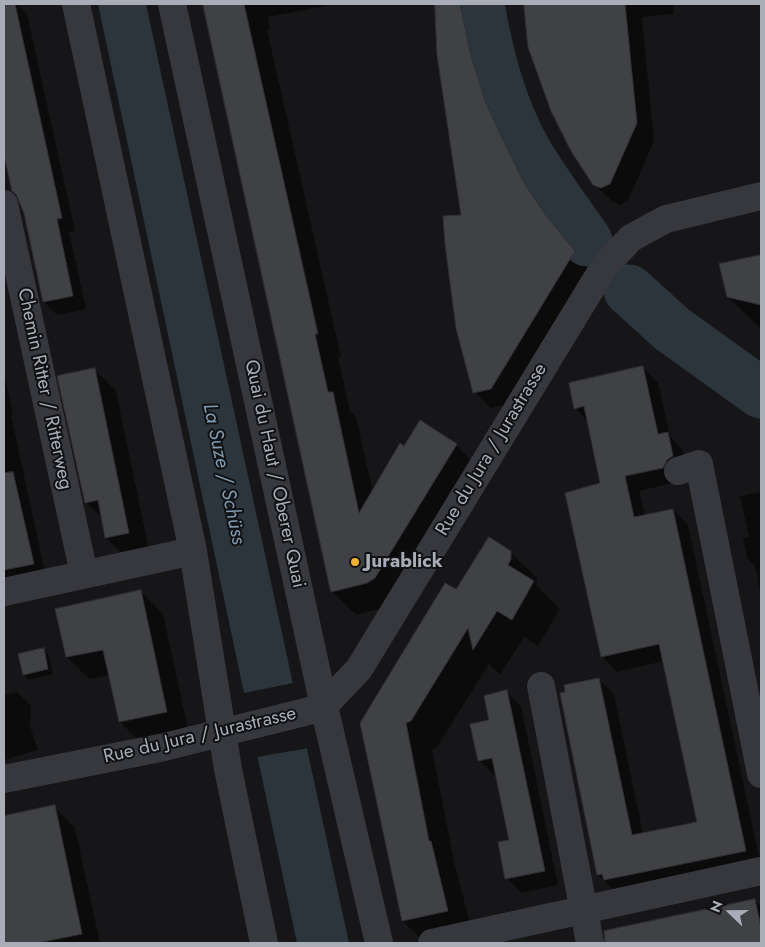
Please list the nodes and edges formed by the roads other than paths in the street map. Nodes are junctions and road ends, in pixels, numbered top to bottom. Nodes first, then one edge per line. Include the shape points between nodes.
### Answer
1 (76, 4) edge
2 (172, 4) edge
3 (761, 196) edge
4 (4, 204) edge
5 (678, 471) dead end
6 (193, 551) junction
7 (84, 574) junction
8 (4, 592) edge
9 (541, 686) dead end
10 (314, 709) junction
11 (234, 730) junction
12 (761, 774) edge
13 (4, 779) edge
14 (761, 871) edge
15 (583, 909) junction
16 (264, 943) edge
17 (379, 943) edge
18 (432, 943) edge
19 (590, 943) edge

1 - 6 street
2 - 10 street, Quai du Haut / Oberer Quai
3 - 10 street, Rue du Jura / Jurastrasse via 666,219 624,243 599,275 359,669
4 - 7 street, Chemin Ritter / Ritterweg
5 - 12 street via 699,464
6 - 7 street
6 - 11 street
7 - 8 street
9 - 15 street
10 - 11 street, Rue du Jura / Jurastrasse
10 - 17 street, Quai du Haut / Oberer Quai
11 - 13 street, Rue du Jura / Jurastrasse
11 - 16 street
14 - 15 street
15 - 18 street
15 - 19 street

